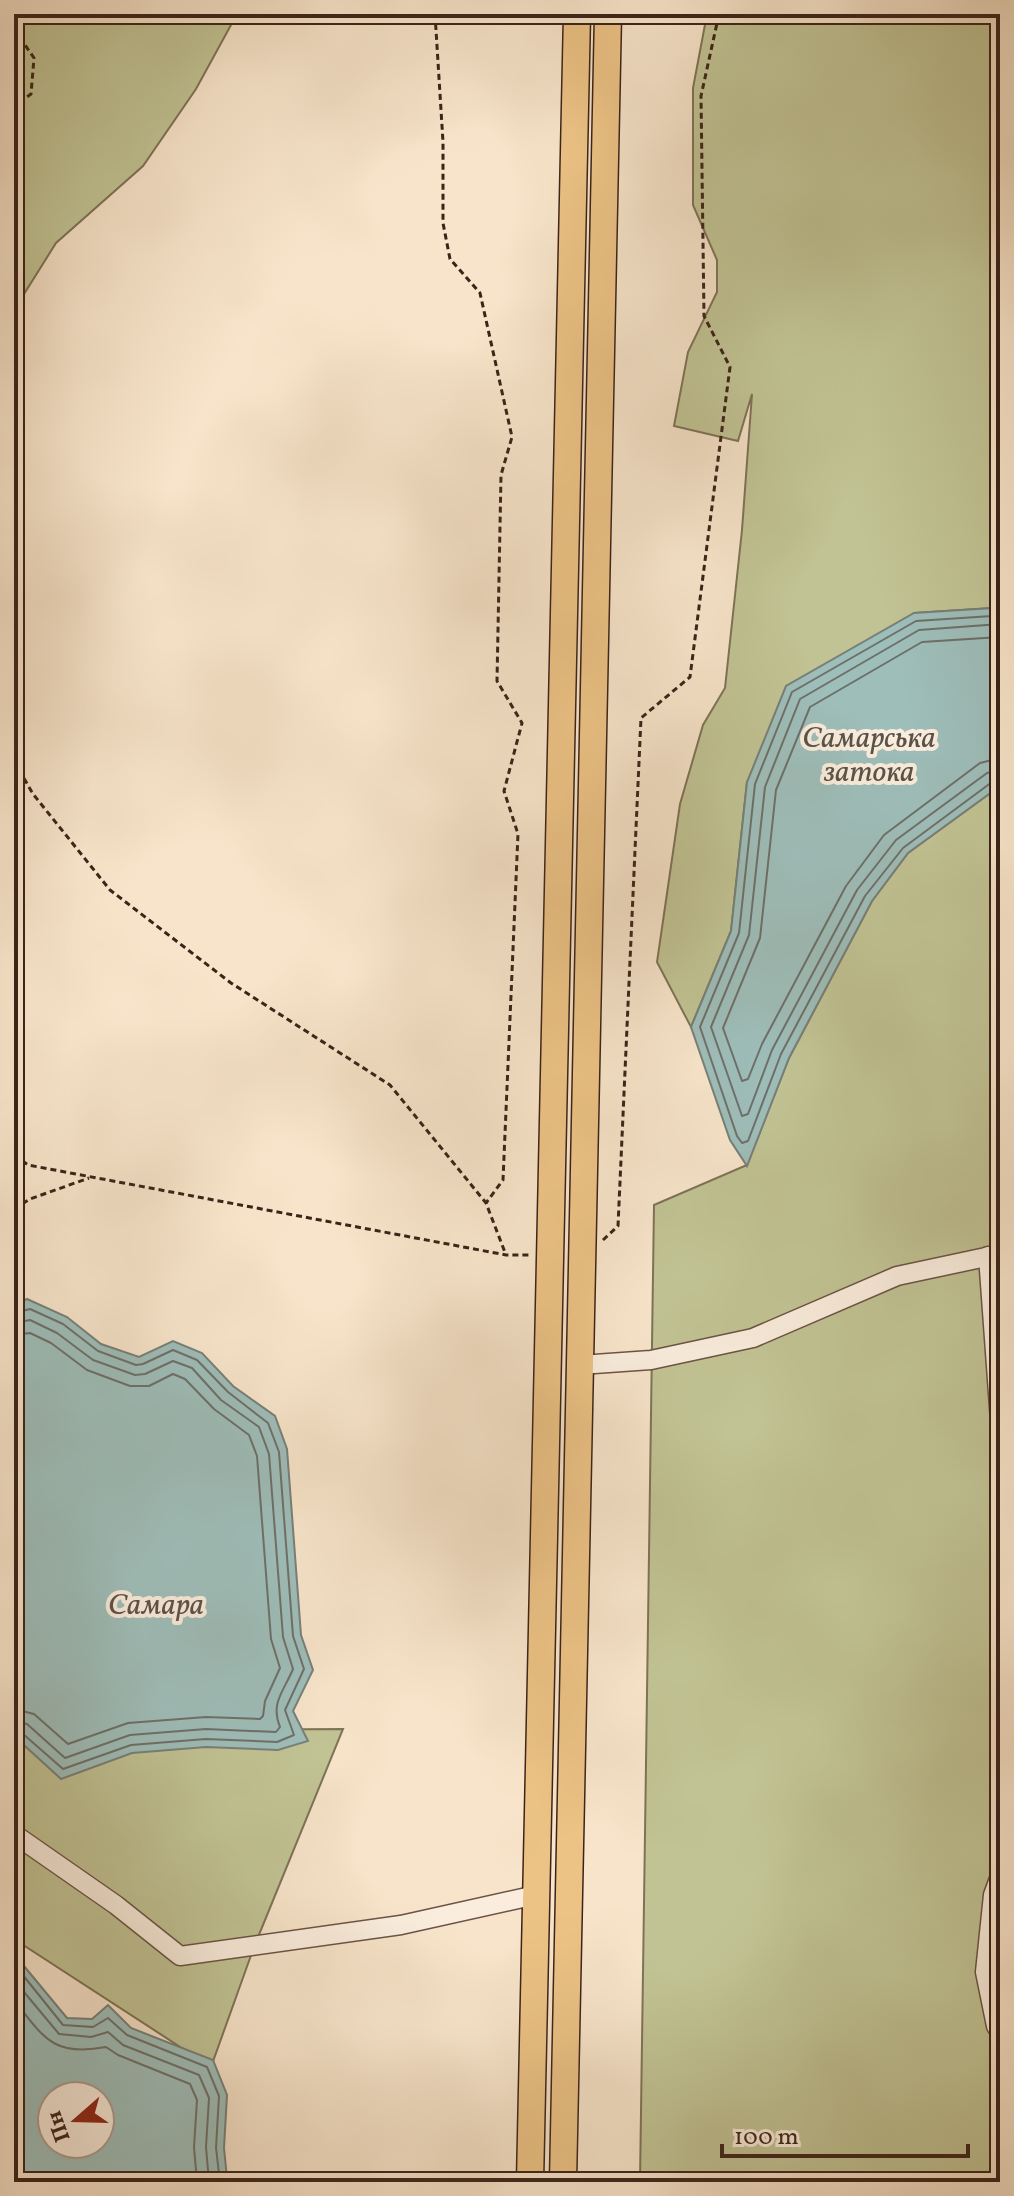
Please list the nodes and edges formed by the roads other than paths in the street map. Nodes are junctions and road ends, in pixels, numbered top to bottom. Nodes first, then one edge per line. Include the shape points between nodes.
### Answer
1 (577, 14) edge
2 (608, 14) edge
3 (994, 1255) edge
4 (580, 1365) junction
5 (1000, 1421) edge
6 (14, 1834) edge
7 (1000, 1876) edge
8 (536, 1895) junction
9 (1000, 2032) edge
10 (530, 2182) edge
11 (563, 2182) edge

1 - 8 highway
2 - 4 highway
3 - 4 lane via 897,1276 753,1338 651,1360
3 - 5 lane
4 - 11 highway
6 - 8 lane via 180,1956 401,1925
7 - 9 lane via 985,1972
8 - 10 highway

